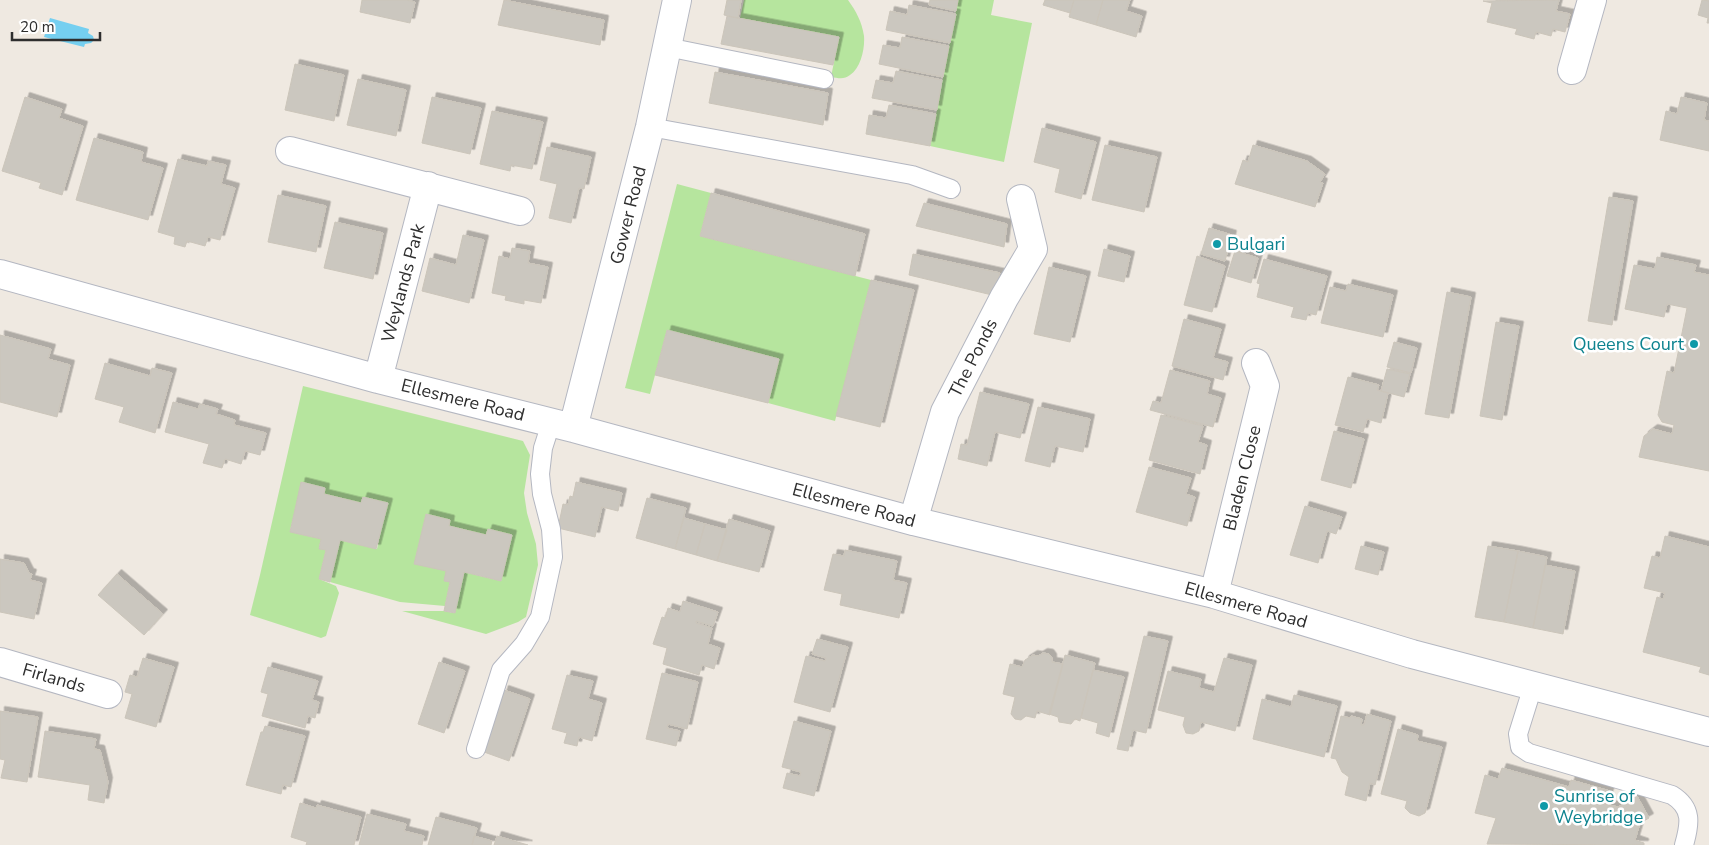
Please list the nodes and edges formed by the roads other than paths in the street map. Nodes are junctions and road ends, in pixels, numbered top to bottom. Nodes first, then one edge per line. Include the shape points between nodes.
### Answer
1 (678, 0) edge
2 (1592, 0) edge
3 (667, 47) junction
4 (1572, 70) dead end
5 (824, 79) dead end
6 (650, 127) junction
7 (290, 151) dead end
8 (428, 186) junction
9 (950, 189) dead end
10 (1021, 199) dead end
11 (520, 211) dead end
12 (0, 274) edge
13 (1256, 363) dead end
14 (378, 379) junction
15 (562, 426) junction
16 (913, 521) junction
17 (1214, 594) junction
18 (0, 662) edge
19 (1533, 686) junction
20 (108, 694) dead end
21 (1709, 732) edge
22 (476, 749) dead end
23 (1684, 845) edge

1 - 3 street, Gower Road
2 - 4 street
3 - 5 lane
3 - 6 street, Gower Road
6 - 9 lane via 912,175
6 - 15 street, Gower Road
7 - 8 street
8 - 11 street
8 - 14 street, Weylands Park
10 - 16 street, The Ponds via 1033,249 945,412
12 - 14 street, Ellesmere Road
13 - 17 street, Bladen Close via 1265,386
14 - 15 street, Ellesmere Road
15 - 16 street, Ellesmere Road
15 - 22 lane via 543,448 540,474 553,557 540,617 524,644 501,670
16 - 17 street, Ellesmere Road
17 - 19 street, Ellesmere Road via 1412,654
18 - 20 street, Firlands
19 - 21 street, Ellesmere Road
19 - 23 lane via 1518,734 1520,747 1529,753 1672,795 1682,801 1689,818

